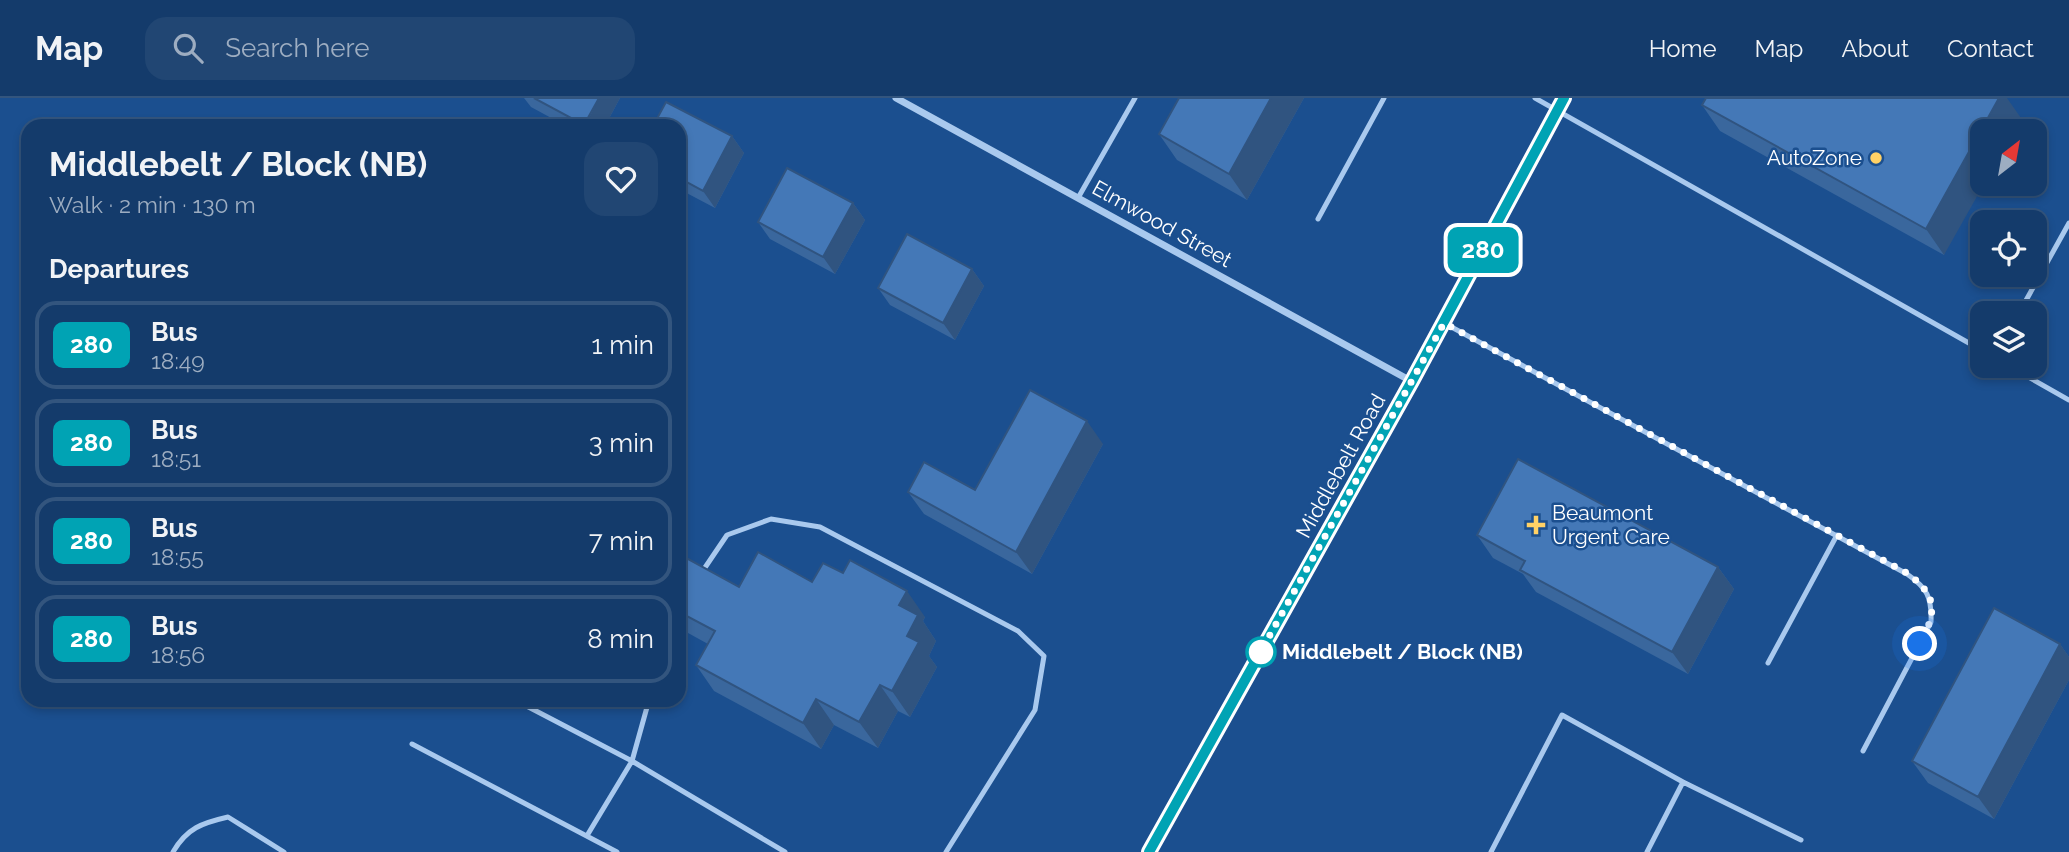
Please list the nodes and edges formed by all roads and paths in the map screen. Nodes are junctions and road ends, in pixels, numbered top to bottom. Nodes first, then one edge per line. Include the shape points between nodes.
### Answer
1 (896, 98) edge
2 (1135, 98) edge
3 (1384, 98) edge
4 (1535, 98) edge
5 (1561, 104) edge
6 (1078, 198) junction
7 (1318, 219) dead end
8 (2069, 223) edge
9 (2026, 301) edge
10 (1444, 323) junction
11 (1970, 343) edge
12 (2030, 378) edge
13 (1412, 381) junction
14 (2069, 400) edge
15 (1837, 535) junction
16 (697, 579) edge
17 (1768, 663) dead end
18 (528, 707) edge
19 (647, 707) edge
20 (412, 744) dead end
21 (1863, 751) dead end
22 (632, 761) junction
23 (1683, 782) junction
24 (588, 834) junction
25 (1801, 840) dead end
26 (173, 852) edge
27 (284, 852) edge
28 (617, 852) edge
29 (785, 852) edge
30 (946, 852) edge
31 (1149, 852) edge
32 (1491, 852) edge
33 (1647, 852) edge

1 - 6 street, Elmwood Street
2 - 6 lane
3 - 7 lane
4 - 5 lane
5 - 10 main road, Middlebelt Road
5 - 11 lane
6 - 13 street, Elmwood Street
8 - 9 lane
10 - 13 main road, Middlebelt Road
10 - 15 lane
12 - 14 lane
13 - 31 main road, Middlebelt Road
15 - 17 lane
15 - 21 lane via 1907,573 1925,587 1932,602 1931,622
16 - 30 lane via 727,535 771,519 820,527 1018,631 1044,656 1035,710
18 - 22 lane
19 - 22 lane
20 - 24 lane
22 - 24 lane
22 - 29 lane
23 - 25 lane
23 - 32 lane via 1562,715
23 - 33 lane
24 - 28 lane
26 - 27 lane via 184,834 202,823 228,817

